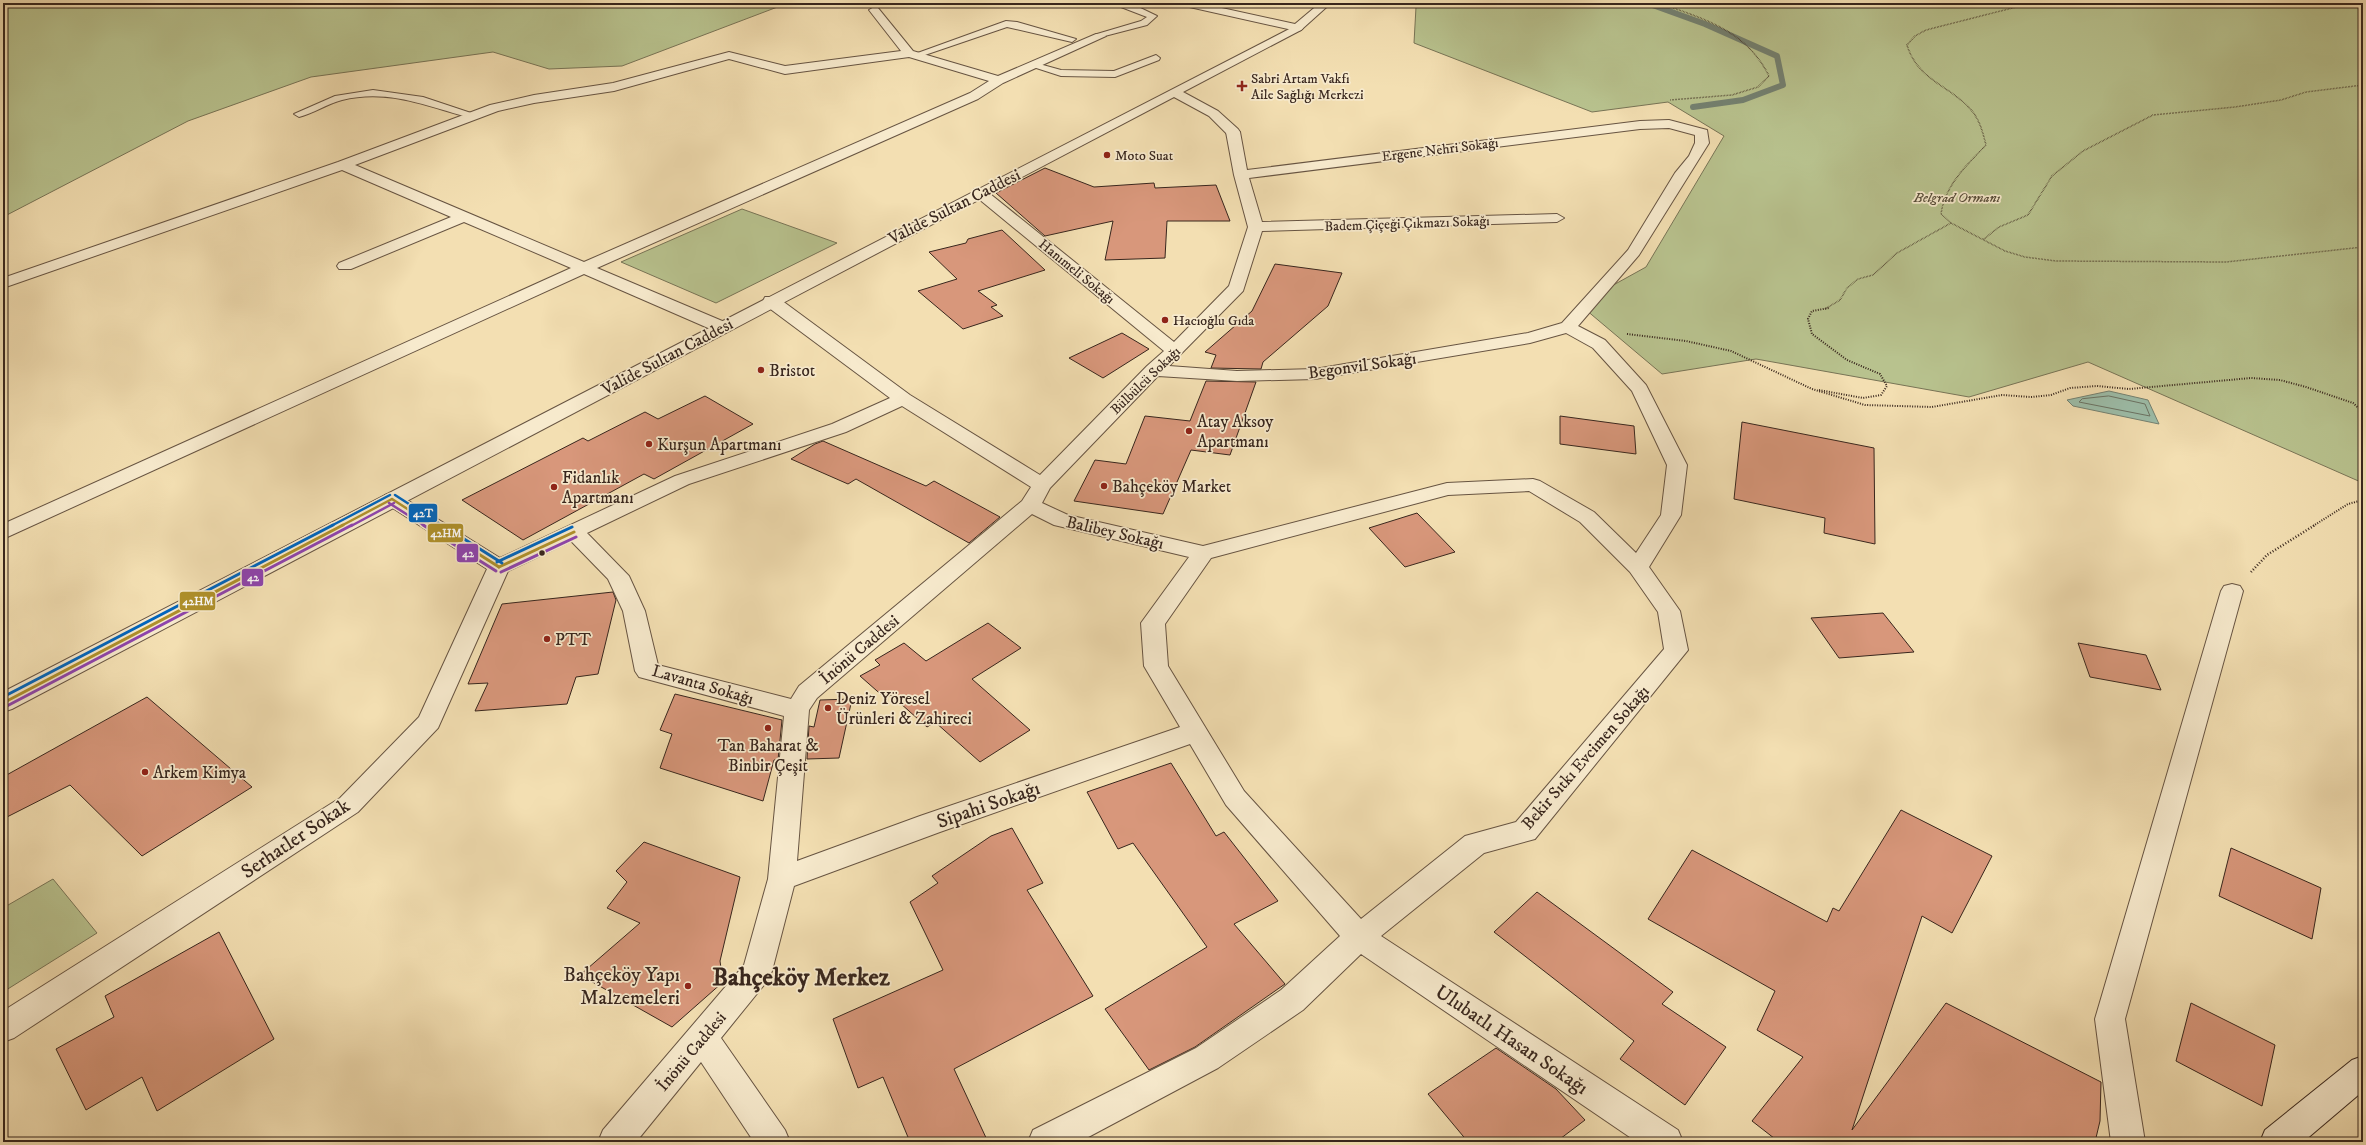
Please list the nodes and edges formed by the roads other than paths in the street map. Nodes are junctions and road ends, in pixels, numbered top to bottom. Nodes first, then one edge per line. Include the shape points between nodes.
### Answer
1 (1126, 3) edge
2 (1185, 3) edge
3 (1326, 3) edge
4 (874, 10) dead end
5 (1297, 28) junction
6 (1100, 36) joint
7 (1072, 39) dead end
8 (912, 54) junction
9 (1156, 58) dead end
10 (1032, 65) junction
11 (999, 80) junction
12 (1174, 93) junction
13 (299, 114) dead end
14 (472, 115) junction
15 (343, 165) junction
16 (1241, 175) junction
17 (979, 192) junction
18 (464, 217) junction
19 (1557, 218) dead end
20 (1256, 227) junction
21 (345, 266) dead end
22 (582, 269) junction
23 (3, 283) edge
24 (771, 301) junction
25 (721, 327) junction
26 (1568, 327) junction
27 (1175, 351) junction
28 (1153, 370) junction
29 (903, 399) junction
30 (1036, 495) junction
31 (392, 499) junction
32 (3, 532) edge
33 (574, 532) junction
34 (1203, 553) junction
35 (499, 567) junction
36 (1638, 567) junction
37 (2232, 591) road end
38 (3, 703) edge
39 (797, 710) junction
40 (1195, 732) junction
41 (782, 879) junction
42 (1359, 937) junction
43 (3, 1028) edge
44 (702, 1037) junction
45 (2363, 1071) edge
46 (615, 1142) edge
47 (773, 1142) edge
48 (1045, 1142) edge
49 (1666, 1142) edge
50 (2128, 1142) edge
51 (2277, 1142) edge

1 - 6 lane via 1124,5 1153,16 1144,23
2 - 5 street
3 - 5 street, Valide Sultan Caddesi
4 - 8 street
5 - 12 street, Valide Sultan Caddesi
6 - 10 street
7 - 8 lane via 1006,24
8 - 11 street
8 - 14 street via 785,70 729,55 614,86 534,99
9 - 10 lane via 1115,74 1061,73
10 - 11 street
11 - 22 street via 974,96
12 - 16 street via 1223,119 1233,132
12 - 17 street, Valide Sultan Caddesi
13 - 14 lane via 338,98 366,92 393,93
14 - 15 street
15 - 18 street
15 - 23 street
16 - 20 street
16 - 26 street, Ergene Nehri Sokağı via 1647,124 1669,124 1702,133 1702,143 1695,157 1682,173 1634,252
17 - 24 street, Valide Sultan Caddesi
17 - 27 street, Hanımeli Sokağı
18 - 21 street
18 - 22 street
19 - 20 street, Badem Çiçeği Çıkmazı Sokağı
20 - 27 street, Bülbülcü Sokağı via 1237,288
22 - 25 street
22 - 32 street
24 - 25 street, Valide Sultan Caddesi
24 - 29 street
25 - 31 street, Valide Sultan Caddesi
26 - 28 street, Begonvil Sokağı via 1530,338 1315,374 1237,376
26 - 36 street via 1599,344 1640,389 1677,465 1671,515
27 - 28 street, Bülbülcü Sokağı
28 - 30 street, Bülbülcü Sokağı
29 - 30 street
29 - 33 street via 839,428 682,480
30 - 34 street, Balibey Sokağı via 1061,520
30 - 39 street, İnönü Caddesi via 808,692
31 - 35 street
31 - 38 street, Valide Sultan Caddesi
33 - 35 street
33 - 39 street, Lavanta Sokağı via 618,576 634,611 647,671
34 - 36 street via 1447,489 1533,485 1587,517
34 - 40 street, Ulubatlı Hasan Sokağı via 1153,623 1156,666
35 - 43 street, Serhatler Sokak via 429,722 348,805
36 - 42 street, Bekir Sıtkı Evcimen Sokağı via 1669,611 1676,650 1525,830 1475,844
37 - 50 street via 2110,1019
39 - 41 street, İnönü Caddesi
40 - 41 street, Sipahi Sokağı via 930,824
40 - 42 street, Ulubatlı Hasan Sokağı via 1235,798
41 - 44 street, İnönü Caddesi via 757,971
42 - 48 street, Bekir Sıtkı Evcimen Sokağı via 1292,1000 1207,1058
42 - 49 street, Ulubatlı Hasan Sokağı
44 - 46 street, İnönü Caddesi
44 - 47 street
45 - 51 street

